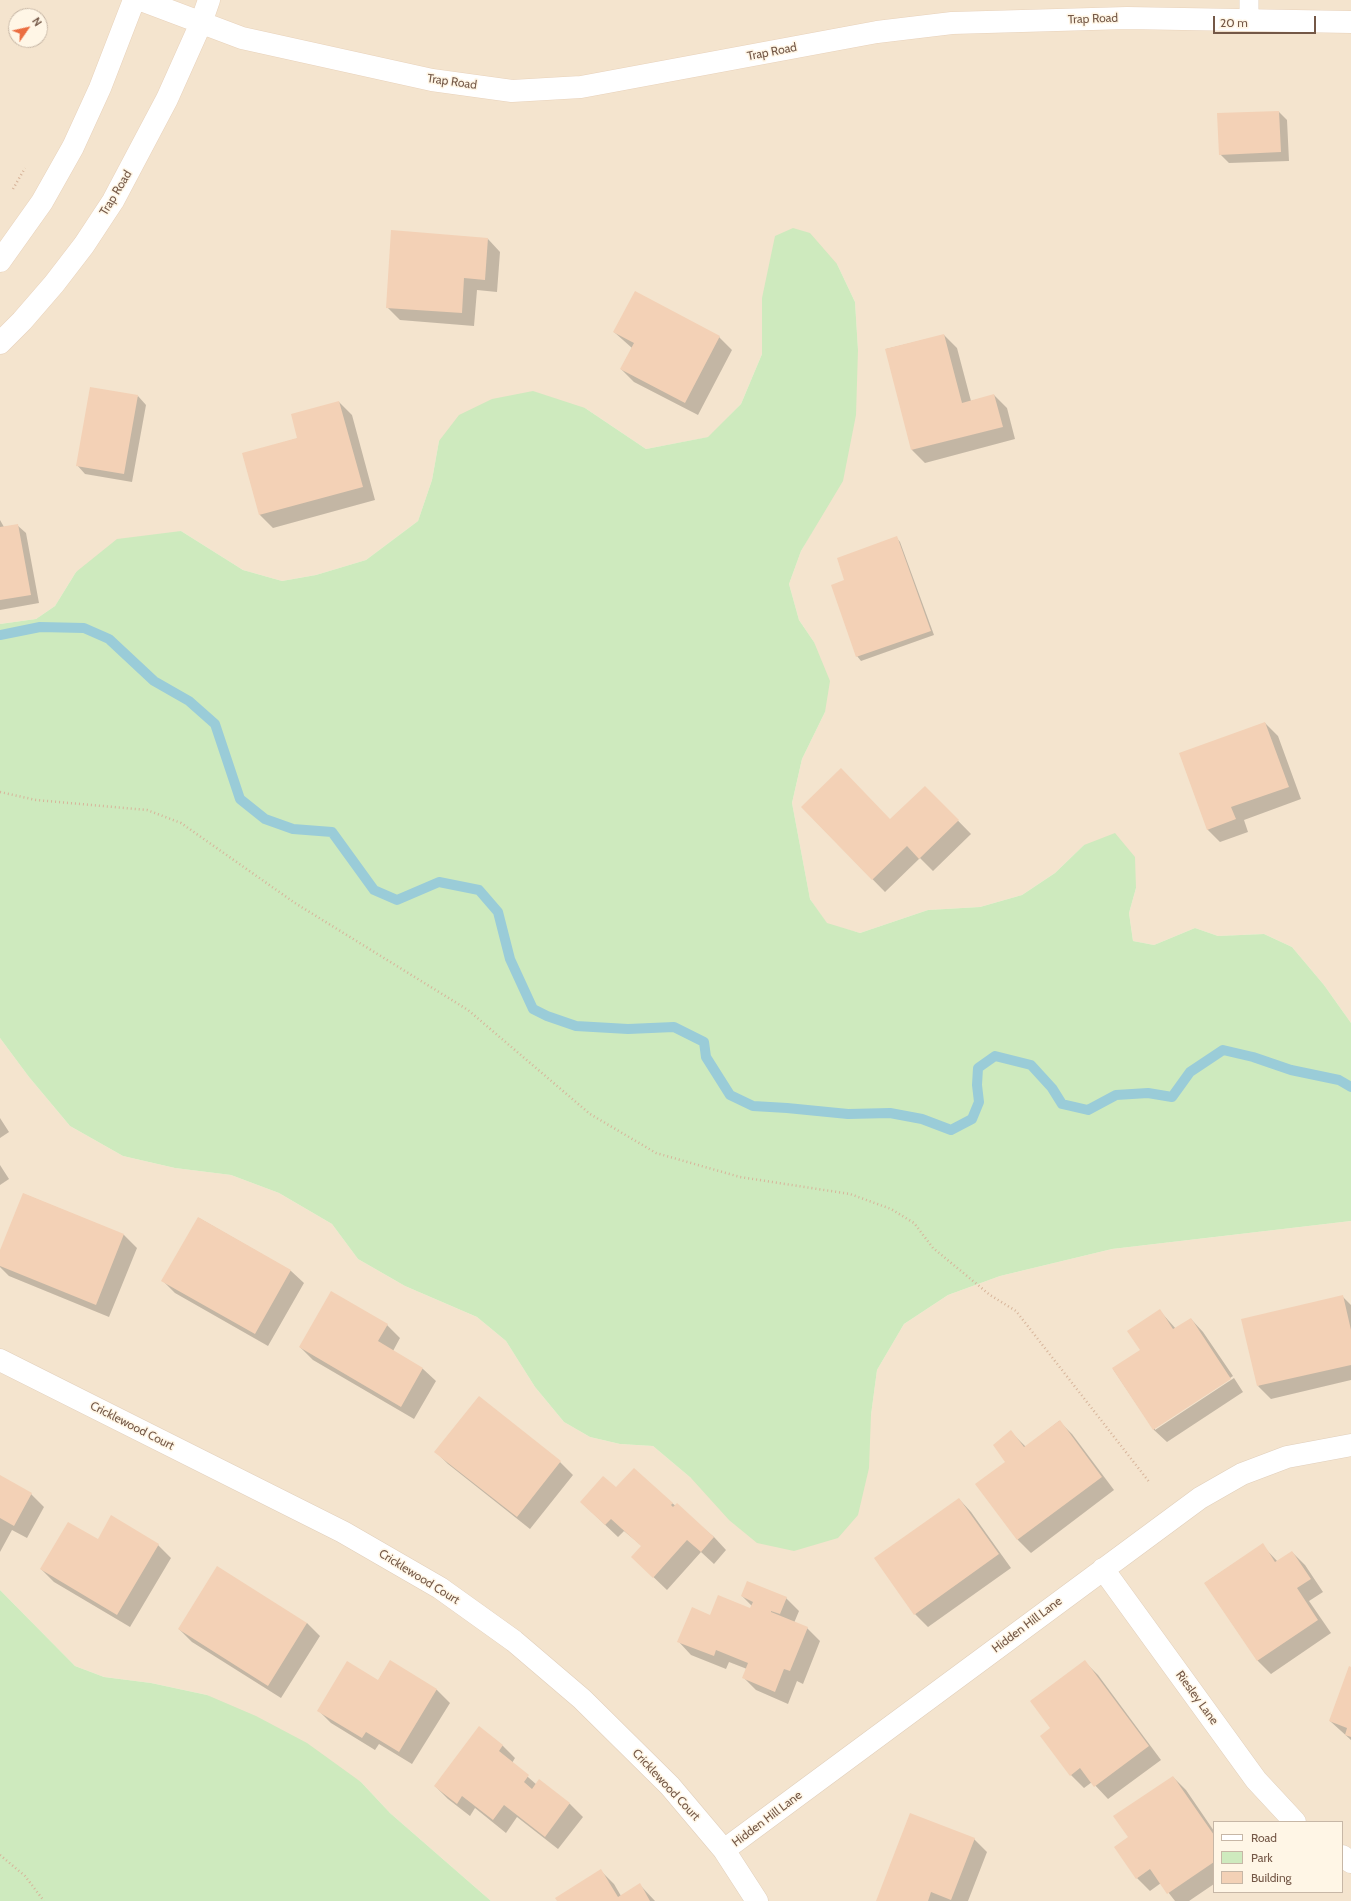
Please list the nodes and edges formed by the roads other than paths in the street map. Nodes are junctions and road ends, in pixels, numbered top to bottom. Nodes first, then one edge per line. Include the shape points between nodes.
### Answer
1 (134, 0) edge
2 (141, 0) edge
3 (209, 0) edge
4 (1249, 10) edge
5 (1351, 22) edge
6 (201, 23) junction
7 (0, 260) edge
8 (0, 343) edge
9 (0, 1360) edge
10 (1351, 1444) edge
11 (1103, 1569) junction
12 (1294, 1821) edge
13 (724, 1850) junction
14 (757, 1901) edge

1 - 7 street via 100,88 73,147 42,202
2 - 6 street, Trap Road
3 - 6 street
4 - 5 street, Trap Road
4 - 6 street, Trap Road via 1128,18 952,23 877,32 581,86 512,91 432,80 242,38
6 - 8 street, Trap Road via 167,99 112,202 54,284
9 - 13 street, Cricklewood Court via 343,1532 440,1588 514,1641 582,1699 670,1786
10 - 11 street, Hidden Hill Lane via 1287,1457 1242,1474 1200,1498
11 - 12 street, Riesley Lane via 1256,1780
11 - 13 street, Hidden Hill Lane
13 - 14 street, Cricklewood Court

